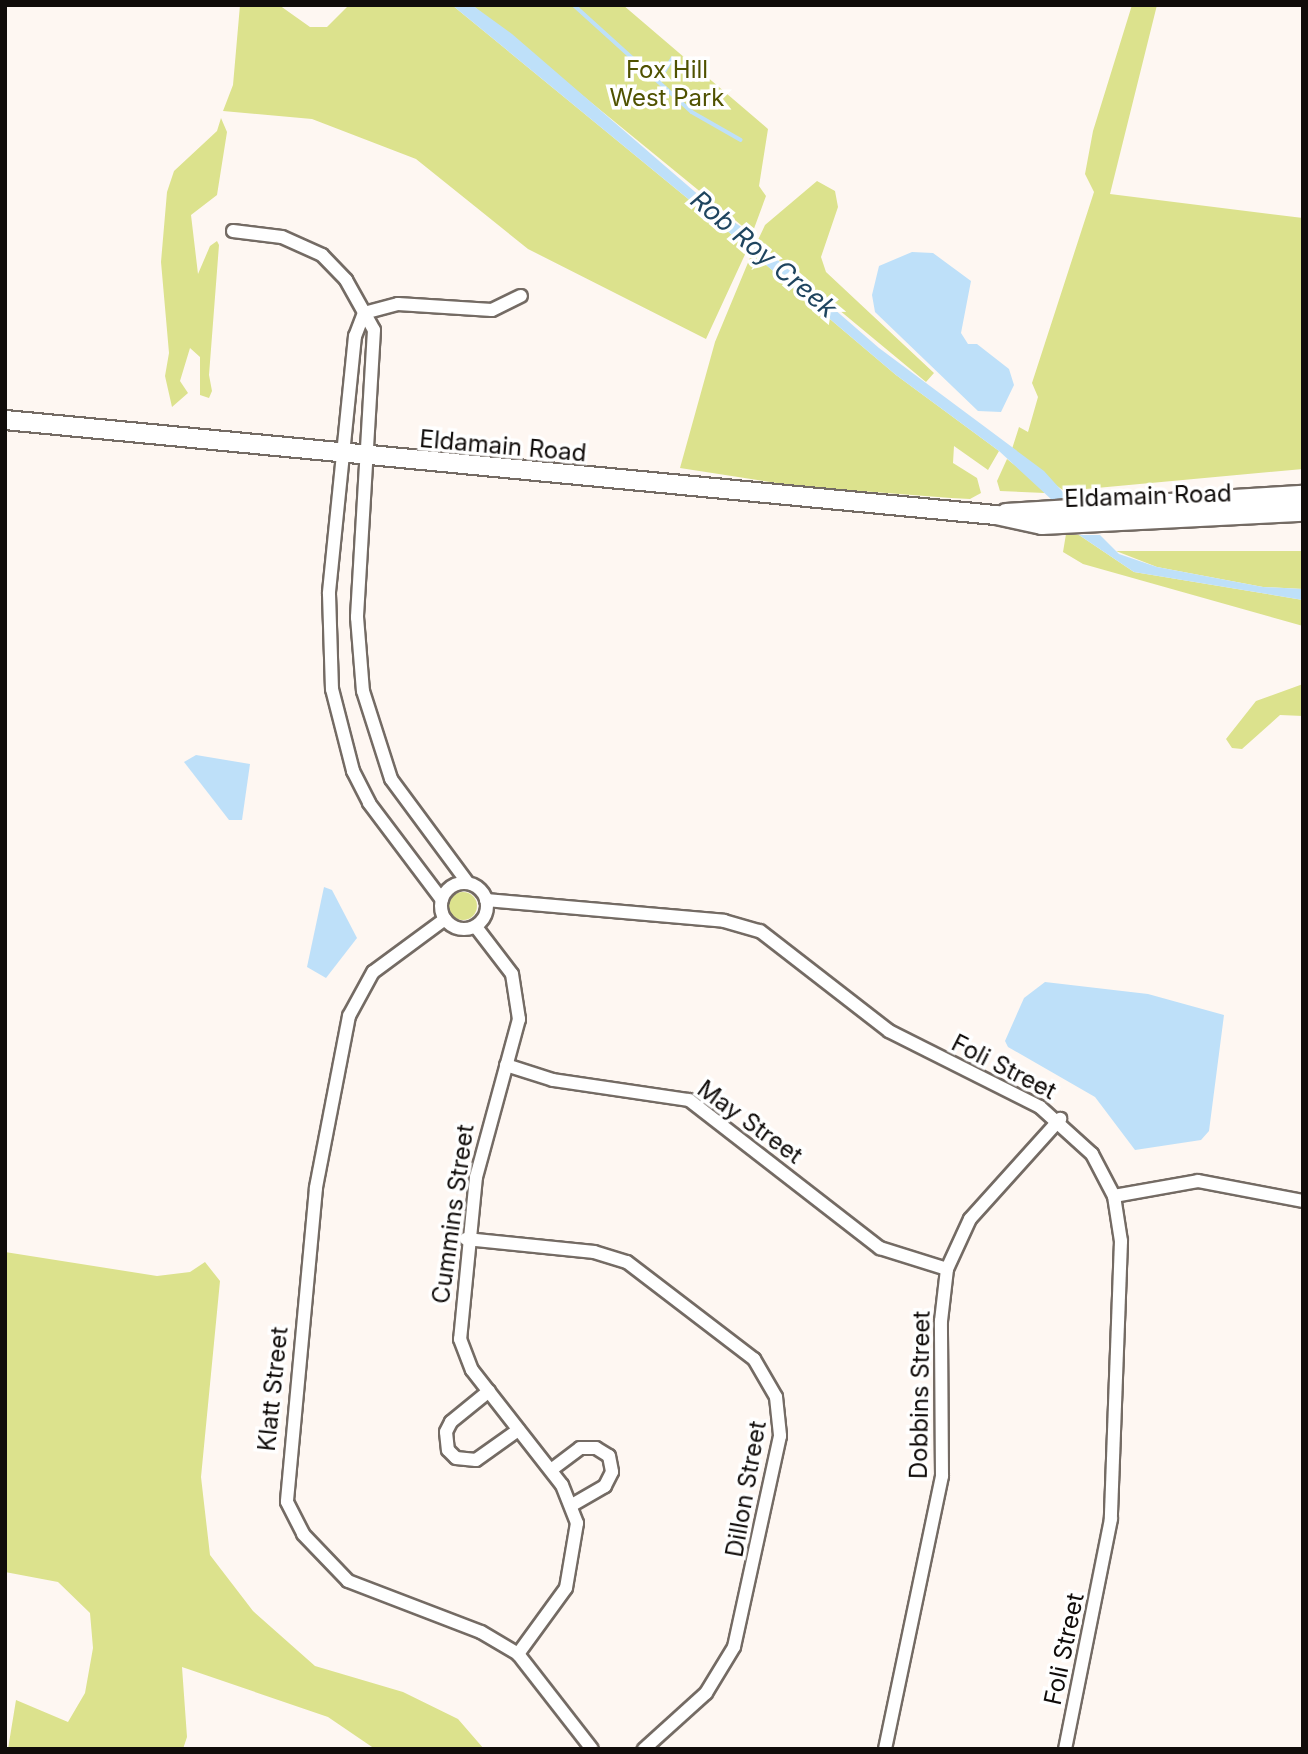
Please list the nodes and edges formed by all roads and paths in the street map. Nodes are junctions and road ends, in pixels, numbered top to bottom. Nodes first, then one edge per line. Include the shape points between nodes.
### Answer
1 (233, 231) dead end
2 (521, 296) dead end
3 (364, 313) junction
4 (5, 420) edge
5 (343, 455) junction
6 (368, 458) junction
7 (1303, 495) edge
8 (1303, 512) edge
9 (996, 515) junction
10 (468, 883) junction
11 (442, 900) junction
12 (486, 900) junction
13 (445, 919) junction
14 (476, 927) junction
15 (506, 1065) junction
16 (1060, 1119) junction
17 (1114, 1196) junction
18 (1303, 1201) edge
19 (467, 1239) junction
20 (947, 1269) junction
21 (489, 1391) junction
22 (518, 1430) junction
23 (551, 1470) junction
24 (572, 1505) junction
25 (518, 1654) junction
26 (592, 1749) edge
27 (644, 1749) edge
28 (885, 1749) edge
29 (1065, 1749) edge

1 - 3 street via 282,237 322,255
2 - 3 street via 492,310 398,304
3 - 5 street via 355,336
3 - 6 street via 374,330 365,426
4 - 5 main road, Eldamain Road
5 - 6 main road, Eldamain Road
5 - 11 street via 327,643 344,741 369,803
6 - 9 main road, Eldamain Road
6 - 10 street via 357,617 369,719 391,779
7 - 9 main road, Eldamain Road via 1221,503 1041,507
8 - 9 main road, Eldamain Road via 1042,525
10 - 11 street via 448,890
10 - 12 street
11 - 13 street
12 - 14 street
12 - 16 street, Foli Street via 724,921 760,931 910,1045
13 - 14 street via 457,928
13 - 25 street, Klatt Street via 373,972 349,1016 316,1188 286,1497 301,1531 346,1580 481,1632
14 - 15 street, Cummins Street via 517,986 519,1019
15 - 19 street, Cummins Street via 483,1137
15 - 20 street, May Street via 549,1079 689,1100 880,1248
16 - 17 street, Foli Street via 1092,1154
16 - 20 street, Dobbins Street via 970,1219
17 - 18 street via 1198,1181
17 - 29 street, Foli Street via 1121,1242 1110,1532
19 - 21 street, Cummins Street via 460,1339
19 - 27 street, Dillon Street via 619,1258 754,1359 774,1391 780,1436 734,1647 698,1703
20 - 28 street, Dobbins Street via 940,1321 942,1476
21 - 22 street, Cummins Street
21 - 22 street via 451,1422 446,1432 449,1450 456,1458 476,1460
22 - 23 street, Cummins Street
23 - 24 street, Cummins Street
23 - 24 street via 580,1448 596,1448 609,1456 612,1472 605,1486
24 - 25 street, Cummins Street via 577,1537 566,1588
25 - 26 street, Klatt Street

